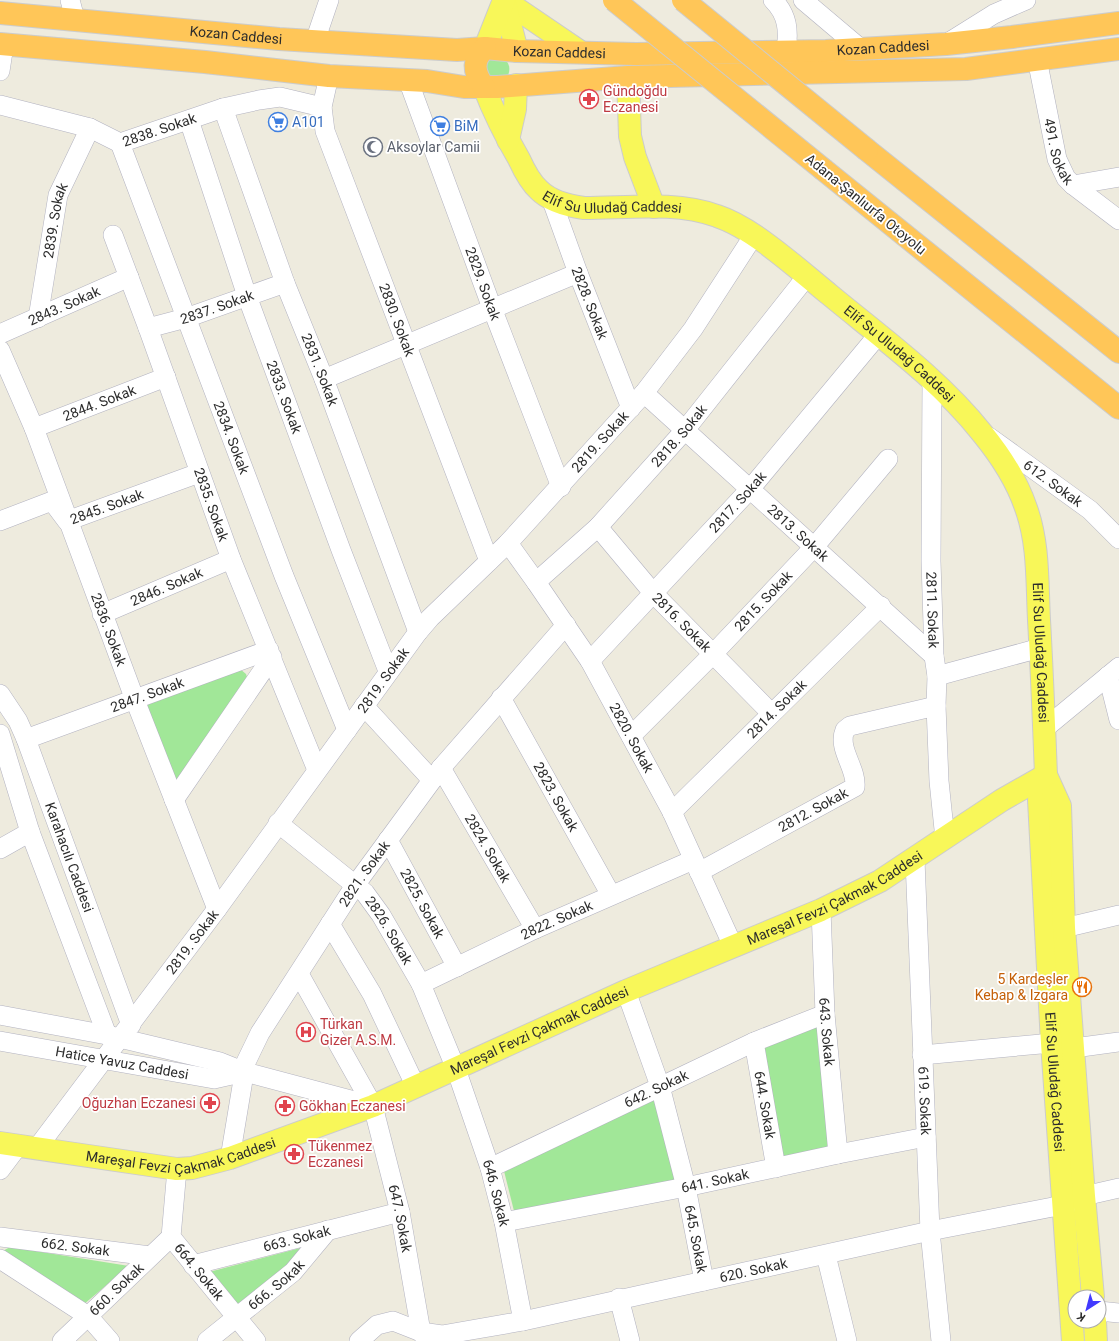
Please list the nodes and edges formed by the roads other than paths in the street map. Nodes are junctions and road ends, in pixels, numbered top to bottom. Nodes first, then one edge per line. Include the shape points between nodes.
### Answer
1 (329, 0) edge
2 (504, 0) edge
3 (614, 0) edge
4 (683, 0) edge
5 (773, 0) edge
6 (803, 0) edge
7 (1026, 0) edge
8 (72, 10) edge
9 (0, 13) edge
10 (1119, 23) edge
11 (315, 41) junction
12 (946, 44) junction
13 (2, 45) edge
14 (485, 48) junction
15 (861, 49) junction
16 (1119, 49) edge
17 (517, 51) junction
18 (579, 52) junction
19 (786, 52) junction
20 (1037, 59) junction
21 (0, 71) edge
22 (285, 71) junction
23 (329, 76) junction
24 (628, 77) junction
25 (408, 80) junction
26 (499, 86) junction
27 (280, 97) junction
28 (0, 105) edge
29 (322, 107) junction
30 (223, 108) junction
31 (189, 120) junction
32 (90, 128) junction
33 (508, 140) junction
34 (120, 143) junction
35 (1119, 177) edge
36 (1073, 185) junction
37 (551, 198) junction
38 (654, 207) junction
39 (1119, 220) edge
40 (113, 235) dead end
41 (754, 235) junction
42 (578, 273) junction
43 (806, 276) junction
44 (129, 277) junction
45 (285, 283) junction
46 (247, 296) junction
47 (492, 308) junction
48 (38, 318) junction
49 (186, 318) junction
50 (148, 328) junction
51 (0, 334) edge
52 (878, 335) junction
53 (407, 343) junction
54 (0, 350) edge
55 (1119, 352) edge
56 (166, 377) junction
57 (324, 379) junction
58 (932, 381) junction
59 (644, 393) junction
60 (631, 408) junction
61 (1119, 408) edge
62 (34, 428) junction
63 (685, 430) junction
64 (983, 433) junction
65 (888, 459) dead end
66 (199, 473) junction
67 (561, 487) junction
68 (751, 488) junction
69 (0, 521) edge
70 (67, 521) junction
71 (598, 527) junction
72 (1119, 539) edge
73 (508, 543) junction
74 (815, 546) junction
75 (231, 559) junction
76 (489, 561) junction
77 (536, 582) junction
78 (654, 594) junction
79 (881, 606) junction
80 (102, 614) junction
81 (566, 625) junction
82 (418, 632) junction
83 (1040, 648) junction
84 (270, 654) junction
85 (712, 655) junction
86 (934, 656) junction
87 (590, 661) junction
88 (388, 671) junction
89 (1113, 672) edge
90 (937, 676) junction
91 (0, 694) edge
92 (501, 698) junction
93 (134, 700) junction
94 (364, 706) junction
95 (936, 706) junction
96 (771, 713) junction
97 (1119, 720) edge
98 (1044, 729) junction
99 (347, 730) junction
100 (631, 736) junction
101 (26, 739) junction
102 (1, 742) edge
103 (317, 770) junction
104 (436, 774) junction
105 (1046, 775) junction
106 (174, 800) junction
107 (672, 812) junction
108 (278, 823) junction
109 (30, 832) junction
110 (945, 839) junction
111 (388, 840) junction
112 (0, 849) edge
113 (915, 860) junction
114 (696, 866) junction
115 (356, 884) junction
116 (611, 895) junction
117 (217, 909) junction
118 (821, 910) junction
119 (1119, 915) edge
120 (330, 924) junction
121 (1064, 928) junction
122 (535, 929) junction
123 (733, 946) junction
124 (458, 967) junction
125 (298, 974) junction
126 (421, 984) junction
127 (626, 991) junction
128 (825, 1014) junction
129 (0, 1015) edge
130 (119, 1033) junction
131 (0, 1041) edge
132 (754, 1042) junction
133 (1119, 1042) edge
134 (1052, 1043) junction
135 (1074, 1048) junction
136 (922, 1055) junction
137 (104, 1059) junction
138 (456, 1069) junction
139 (245, 1072) junction
140 (660, 1086) junction
141 (416, 1087) junction
142 (373, 1106) junction
143 (926, 1137) junction
144 (18, 1146) edge
145 (838, 1154) junction
146 (230, 1158) junction
147 (490, 1168) junction
148 (776, 1168) junction
149 (177, 1169) junction
150 (0, 1170) edge
151 (686, 1187) junction
152 (1119, 1188) edge
153 (1084, 1196) junction
154 (1063, 1205) junction
155 (400, 1212) junction
156 (504, 1222) junction
157 (328, 1230) junction
158 (930, 1231) junction
159 (0, 1237) edge
160 (171, 1237) junction
161 (826, 1255) junction
162 (150, 1256) junction
163 (0, 1259) edge
164 (193, 1265) junction
165 (704, 1281) junction
166 (1092, 1289) edge
167 (619, 1298) junction
168 (1107, 1312) edge
169 (1119, 1313) edge
170 (88, 1316) junction
171 (236, 1318) junction
172 (523, 1321) junction
173 (1095, 1329) edge
174 (425, 1336) edge
175 (62, 1341) edge
176 (110, 1341) edge
177 (208, 1341) edge
178 (256, 1341) edge
179 (359, 1341) edge
180 (630, 1341) edge
181 (847, 1341) edge
182 (941, 1341) edge
183 (1073, 1341) edge
184 (1096, 1341) edge

1 - 11 street
2 - 14 main road
2 - 17 main road
2 - 18 main road
3 - 61 highway, Adana-Şanlıurfa Otoyolu, bridge
4 - 55 highway, bridge
5 - 19 street via 787,21
6 - 15 street
7 - 12 street via 994,14
8 - 9 highway, Kozan Caddesi
8 - 11 highway, Kozan Caddesi via 279,39
10 - 12 highway, Kozan Caddesi
11 - 14 highway, Kozan Caddesi via 457,50
12 - 15 highway, Kozan Caddesi
13 - 21 street
13 - 22 highway, Kozan Caddesi
14 - 17 highway, Kozan Caddesi
14 - 26 highway via 476,59 476,74
15 - 19 highway, Kozan Caddesi
16 - 20 highway, Kozan Caddesi
17 - 18 highway, Kozan Caddesi
17 - 26 highway via 520,64
18 - 19 highway, Kozan Caddesi
20 - 24 highway, Kozan Caddesi via 966,69
20 - 36 street, 491. Sokak via 1057,159 1066,178
22 - 23 highway, Kozan Caddesi
22 - 27 street
23 - 25 highway, Kozan Caddesi
23 - 29 street, 2830. Sokak
24 - 26 highway, Kozan Caddesi
24 - 38 main road via 630,136
25 - 26 highway, Kozan Caddesi via 464,87
25 - 47 street, 2829. Sokak
26 - 33 main road, Elif Su Uludağ Caddesi via 498,124
26 - 33 main road via 515,109
27 - 29 street, 2838. Sokak
27 - 30 street, 2838. Sokak
28 - 32 street, 2838. Sokak
29 - 53 street, 2830. Sokak via 325,131
30 - 31 street, 2838. Sokak
30 - 45 street, 2831. Sokak
31 - 34 street, 2838. Sokak
31 - 46 street, 2833. Sokak
32 - 34 street, 2838. Sokak
32 - 48 street, 2839. Sokak via 58,195
33 - 37 main road, Elif Su Uludağ Caddesi via 528,177 539,191
34 - 49 street, 2834. Sokak
35 - 36 street
36 - 39 street, 491. Sokak
37 - 38 main road, Elif Su Uludağ Caddesi via 584,208
37 - 42 street, 2828. Sokak
38 - 41 main road, Elif Su Uludağ Caddesi via 679,207 703,211 720,216
40 - 44 street, 2835. Sokak
41 - 43 main road, Elif Su Uludağ Caddesi
41 - 59 street, 2819. Sokak via 693,329
42 - 47 street
42 - 60 street, 2828. Sokak
43 - 52 main road, Elif Su Uludağ Caddesi
43 - 63 street, 2818. Sokak
44 - 48 street, 2843. Sokak
44 - 50 street, 2835. Sokak
45 - 46 street, 2837. Sokak
45 - 57 street, 2831. Sokak
46 - 49 street, 2837. Sokak
46 - 88 street, 2833. Sokak
47 - 53 street
47 - 67 street, 2829. Sokak
48 - 51 street, 2843. Sokak
49 - 50 street, 2837. Sokak
49 - 99 street, 2834. Sokak via 284,576
50 - 56 street, 2835. Sokak
52 - 58 main road, Elif Su Uludağ Caddesi
52 - 68 street, 2817. Sokak
53 - 57 street
53 - 76 street, 2830. Sokak
54 - 62 street, 2836. Sokak
56 - 62 street, 2844. Sokak
56 - 66 street, 2835. Sokak
57 - 82 street, 2831. Sokak
58 - 64 main road, Elif Su Uludağ Caddesi
58 - 86 street, 2811. Sokak via 931,531
59 - 60 street, 2819. Sokak
59 - 63 street, 2813. Sokak
60 - 67 street, 2819. Sokak
62 - 70 street, 2836. Sokak
63 - 68 street, 2813. Sokak
63 - 71 street, 2818. Sokak
64 - 72 street, 612. Sokak via 1090,510
64 - 83 main road, Elif Su Uludağ Caddesi via 1007,467 1032,524 1036,545
65 - 74 street, 2815. Sokak
66 - 70 street, 2845. Sokak
66 - 75 street, 2835. Sokak
67 - 73 street, 2819. Sokak
68 - 74 street, 2813. Sokak
68 - 78 street, 2817. Sokak
69 - 70 street, 2845. Sokak via 52,501
70 - 80 street, 2836. Sokak
71 - 77 street, 2818. Sokak
71 - 78 street, 2816. Sokak
73 - 76 street, 2819. Sokak
73 - 77 street, 2820. Sokak
74 - 79 street, 2813. Sokak
74 - 85 street, 2815. Sokak
75 - 80 street, 2846. Sokak
75 - 84 street, 2835. Sokak
76 - 82 street, 2819. Sokak
77 - 81 street, 2820. Sokak
78 - 85 street, 2816. Sokak
78 - 87 street, 2817. Sokak
79 - 86 street, 2813. Sokak
79 - 96 street, 2814. Sokak
80 - 93 street, 2836. Sokak
81 - 87 street, 2820. Sokak
81 - 92 street, 2821. Sokak
82 - 88 street, 2819. Sokak
83 - 90 street
83 - 98 main road, Elif Su Uludağ Caddesi
84 - 93 street, 2847. Sokak
84 - 103 street, 2835. Sokak
84 - 106 street
85 - 96 street, 2816. Sokak
85 - 100 street, 2815. Sokak
86 - 90 street, 2811. Sokak
87 - 100 street, 2820. Sokak
88 - 94 street, 2819. Sokak
89 - 97 street
89 - 98 street
90 - 95 street, 2811. Sokak
91 - 101 street, Karahacılı Caddesi via 18,721
92 - 104 street, 2821. Sokak
92 - 116 street, 2823. Sokak
93 - 101 street, 2847. Sokak
93 - 106 street, 2836. Sokak
94 - 99 street, 2819. Sokak
94 - 104 street, 2824. Sokak
95 - 110 street, 2811. Sokak via 939,781
95 - 114 street, 2812. Sokak via 850,726 845,730 843,742 856,780 855,787
96 - 107 street, 2814. Sokak
98 - 105 main road, Elif Su Uludağ Caddesi
99 - 103 street, 2819. Sokak
100 - 107 street, 2820. Sokak
101 - 130 street, Karahacılı Caddesi
102 - 109 street
103 - 108 street, 2819. Sokak
104 - 111 street, 2821. Sokak
104 - 122 street, 2824. Sokak
105 - 110 main road, Mareşal Fevzi Çakmak Caddesi via 1002,800
105 - 121 main road, Elif Su Uludağ Caddesi via 1060,806
105 - 134 main road, Elif Su Uludağ Caddesi via 1039,800
106 - 117 street, 2836. Sokak
107 - 114 street, 2820. Sokak
108 - 115 street, 2826. Sokak
108 - 117 street, 2819. Sokak
109 - 112 street
109 - 130 street
110 - 113 main road, Mareşal Fevzi Çakmak Caddesi
111 - 115 street, 2821. Sokak
111 - 124 street, 2825. Sokak
113 - 118 main road, Mareşal Fevzi Çakmak Caddesi via 880,881
113 - 136 street, 619. Sokak
114 - 116 street, 2822. Sokak
114 - 123 street, 2820. Sokak
115 - 120 street, 2821. Sokak
115 - 126 street, 2826. Sokak via 373,902
116 - 122 street, 2822. Sokak
117 - 130 street, 2819. Sokak
118 - 123 main road, Mareşal Fevzi Çakmak Caddesi
118 - 128 street, 643. Sokak
119 - 121 street
120 - 125 street, 2821. Sokak
120 - 141 street via 372,994
121 - 135 main road, Elif Su Uludağ Caddesi
122 - 124 street, 2822. Sokak
123 - 127 main road, Mareşal Fevzi Çakmak Caddesi
124 - 126 street, 2822. Sokak
125 - 139 street, 2821. Sokak via 260,1033 246,1062
125 - 142 street, 647. Sokak
126 - 138 street, 2826. Sokak
127 - 138 main road, Mareşal Fevzi Çakmak Caddesi
127 - 140 street, 645. Sokak
128 - 132 street, 642. Sokak
128 - 145 street, 643. Sokak
129 - 130 street
130 - 137 street, 2819. Sokak
130 - 139 street via 220,1062
131 - 137 street, Hatice Yavuz Caddesi
132 - 140 street, 642. Sokak
132 - 148 street, 644. Sokak
133 - 135 street
134 - 136 street
134 - 154 main road, Elif Su Uludağ Caddesi
135 - 153 main road, Elif Su Uludağ Caddesi
136 - 143 street, 619. Sokak
137 - 139 street, Hatice Yavuz Caddesi via 214,1078
137 - 144 street, 2819. Sokak
138 - 141 main road, Mareşal Fevzi Çakmak Caddesi
138 - 147 street, 646. Sokak
139 - 142 street
139 - 146 street, 2821. Sokak
140 - 147 street, 642. Sokak
140 - 151 street, 645. Sokak
141 - 142 main road, Mareşal Fevzi Çakmak Caddesi
142 - 146 main road, Mareşal Fevzi Çakmak Caddesi
142 - 155 street, 647. Sokak
143 - 145 street, 641. Sokak
143 - 158 street, 619. Sokak
144 - 149 main road, Mareşal Fevzi Çakmak Caddesi
144 - 150 street, 2819. Sokak
145 - 148 street, 641. Sokak
146 - 149 main road, Mareşal Fevzi Çakmak Caddesi via 192,1168
147 - 156 street, 646. Sokak
148 - 151 street, 641. Sokak
149 - 160 street, 664. Sokak
151 - 156 street, 641. Sokak
151 - 165 street, 645. Sokak
152 - 153 street, 620. Sokak
153 - 154 street, 620. Sokak
153 - 166 main road, Elif Su Uludağ Caddesi
154 - 158 street, 620. Sokak
154 - 183 main road, Elif Su Uludağ Caddesi
155 - 157 street, 663. Sokak
155 - 174 street, 647. Sokak
156 - 172 street, 646. Sokak
157 - 164 street, 663. Sokak
157 - 171 street, 666. Sokak via 293,1272
158 - 161 street, 620. Sokak
158 - 182 street, 619. Sokak
159 - 162 street, 662. Sokak
160 - 162 street, 660. Sokak
160 - 164 street, 664. Sokak
161 - 165 street, 620. Sokak
161 - 181 street
162 - 170 street, 660. Sokak
163 - 170 street
164 - 171 street, 664. Sokak
165 - 167 street, 620. Sokak
167 - 172 street, 620. Sokak
167 - 180 street
168 - 169 street
170 - 175 street, 660. Sokak
170 - 176 street
171 - 177 street, 666. Sokak
171 - 178 street, 664. Sokak
172 - 174 street, 620. Sokak
173 - 184 main road
174 - 179 street, 620. Sokak via 393,1321 377,1326

